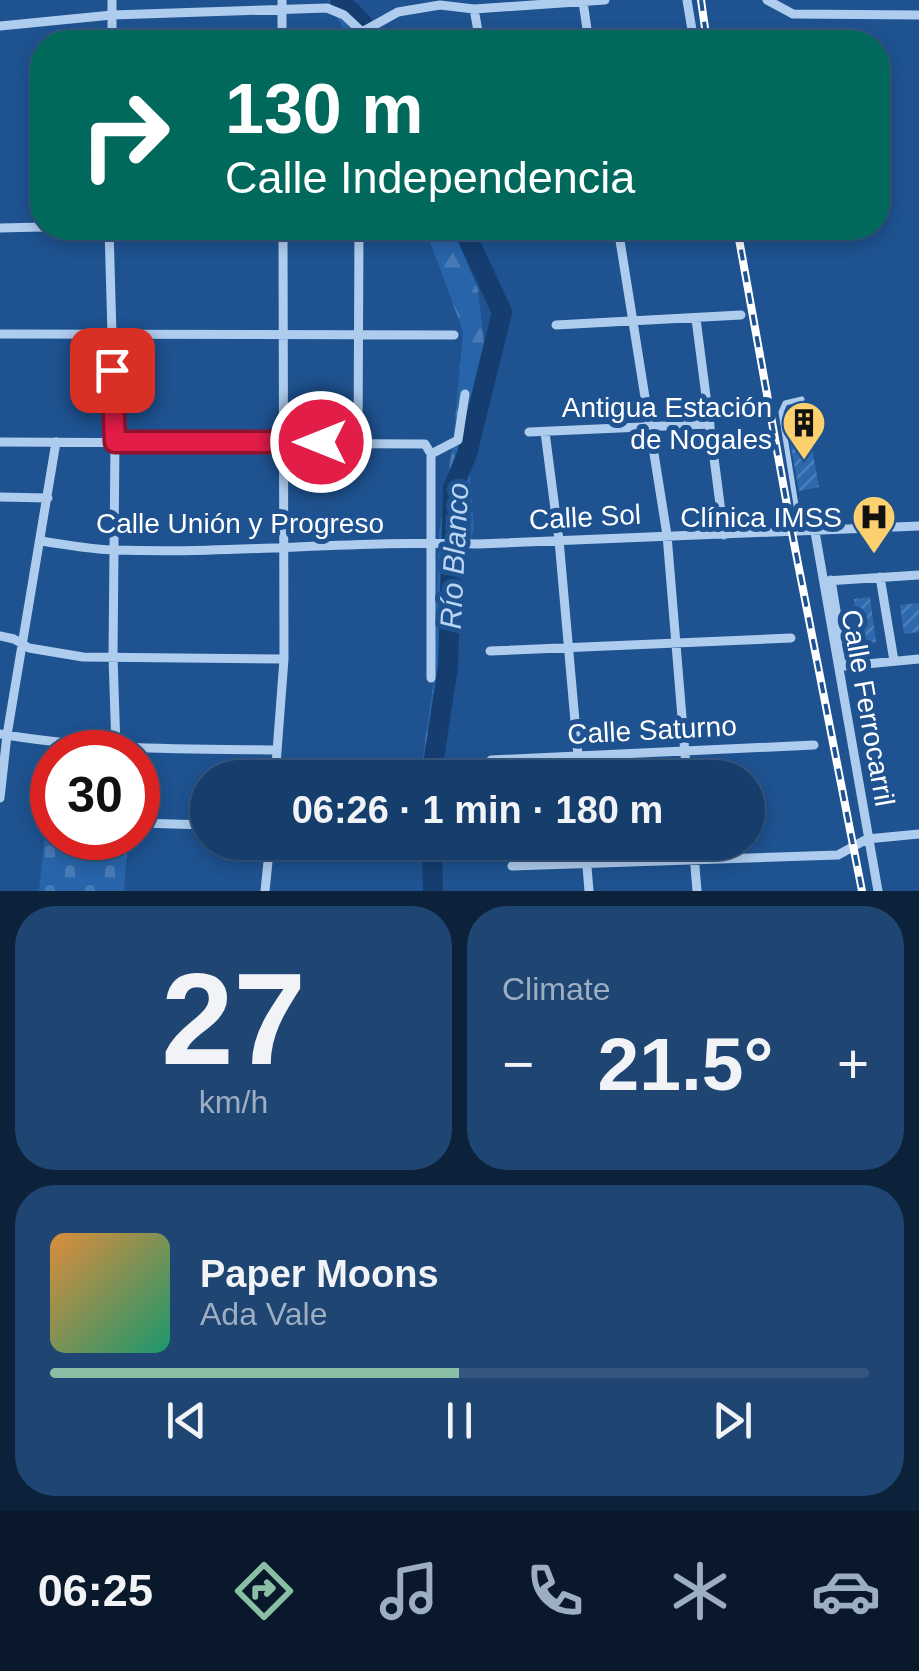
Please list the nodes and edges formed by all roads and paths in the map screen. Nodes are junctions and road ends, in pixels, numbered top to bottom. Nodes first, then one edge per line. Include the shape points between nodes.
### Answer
1 (112, 0) edge
2 (605, 0) edge
3 (687, 0) edge
4 (766, 0) edge
5 (582, 2) junction
6 (282, 5) edge
7 (474, 10) junction
8 (112, 15) junction
9 (919, 15) edge
10 (0, 26) edge
11 (112, 30) edge
12 (360, 30) edge
13 (365, 30) edge
14 (478, 30) edge
15 (587, 30) edge
16 (692, 30) edge
17 (30, 227) edge
18 (0, 228) edge
19 (109, 240) edge
20 (283, 240) edge
21 (359, 240) edge
22 (620, 240) edge
23 (741, 315) dead end
24 (696, 318) junction
25 (631, 320) junction
26 (556, 324) dead end
27 (282, 333) junction
28 (358, 333) junction
29 (0, 334) edge
30 (110, 334) junction
31 (454, 335) dead end
32 (465, 394) dead end
33 (802, 399) dead end
34 (710, 424) junction
35 (650, 428) junction
36 (529, 432) dead end
37 (545, 432) junction
38 (0, 442) edge
39 (56, 442) junction
40 (115, 442) junction
41 (284, 442) junction
42 (358, 443) junction
43 (431, 451) junction
44 (0, 497) edge
45 (48, 498) junction
46 (919, 526) edge
47 (796, 532) junction
48 (816, 532) junction
49 (667, 535) junction
50 (724, 535) junction
51 (559, 540) junction
52 (40, 541) junction
53 (435, 543) junction
54 (285, 549) junction
55 (114, 550) junction
56 (919, 575) edge
57 (880, 577) junction
58 (827, 581) junction
59 (0, 636) edge
60 (792, 638) dead end
61 (675, 642) junction
62 (22, 643) junction
63 (569, 649) junction
64 (490, 651) dead end
65 (113, 657) junction
66 (919, 659) edge
67 (284, 660) junction
68 (894, 660) junction
69 (431, 678) dead end
70 (115, 730) edge
71 (3, 734) edge
72 (30, 739) edge
73 (814, 745) dead end
74 (160, 749) edge
75 (276, 750) junction
76 (684, 751) junction
77 (578, 755) junction
78 (275, 760) edge
79 (491, 760) dead end
80 (578, 760) edge
81 (685, 760) edge
82 (0, 798) edge
83 (160, 824) edge
84 (190, 824) edge
85 (919, 834) edge
86 (867, 839) junction
87 (765, 857) edge
88 (268, 860) edge
89 (587, 860) edge
90 (651, 860) edge
91 (694, 860) edge
92 (587, 863) junction
93 (512, 866) dead end
94 (265, 891) edge
95 (589, 891) edge
96 (697, 891) edge
97 (878, 891) edge

1 - 8 street
2 - 5 street
3 - 16 street
4 - 9 street via 794,14
5 - 7 street
5 - 15 street
6 - 8 street
6 - 12 street via 327,8
7 - 13 street via 440,4 398,12
7 - 14 street
8 - 10 street
8 - 11 street
17 - 18 street
19 - 30 street
20 - 27 street
21 - 28 street
22 - 25 street
23 - 24 street
24 - 25 street
24 - 34 street
25 - 26 street
25 - 35 street
27 - 28 street
27 - 30 street
27 - 41 street
28 - 31 street
28 - 42 street
29 - 30 street
30 - 40 street
32 - 43 street via 458,440
33 - 47 lane via 781,412
34 - 35 street
34 - 50 street
35 - 37 street
35 - 49 street
36 - 37 street
37 - 51 street
38 - 39 street
39 - 40 street
39 - 45 street
40 - 41 street
40 - 55 street
41 - 42 street
41 - 54 street
42 - 43 street via 426,444
43 - 53 street
44 - 45 street
45 - 52 street
46 - 48 street, Calle Sol
47 - 48 street, Calle Sol
47 - 50 street, Calle Sol
48 - 58 street, Calle Ferrocarril
49 - 50 street, Calle Sol
49 - 51 street, Calle Sol
49 - 61 street
51 - 53 street, Calle Sol
51 - 63 street
52 - 55 street, Calle Unión y Progreso
52 - 62 street
53 - 54 street, Calle Unión y Progreso
53 - 69 street
54 - 55 street, Calle Unión y Progreso
54 - 67 street
55 - 65 street
56 - 57 street
57 - 58 street
57 - 68 street
58 - 68 street via 845,666
58 - 86 street, Calle Ferrocarril
59 - 62 street
60 - 61 street
61 - 63 street
61 - 76 street
62 - 65 street
62 - 71 street
63 - 64 street
63 - 77 street
65 - 67 street
65 - 70 street
66 - 68 street
67 - 75 street
71 - 72 street
71 - 82 street
73 - 76 street, Calle Saturno
74 - 75 street
75 - 78 street
76 - 77 street, Calle Saturno
76 - 81 street
77 - 79 street, Calle Saturno
77 - 80 street
83 - 84 street
85 - 86 street
86 - 87 street via 838,855
86 - 97 street, Calle Ferrocarril
88 - 94 street
89 - 92 street
90 - 92 street
91 - 96 street
92 - 93 street
92 - 95 street

